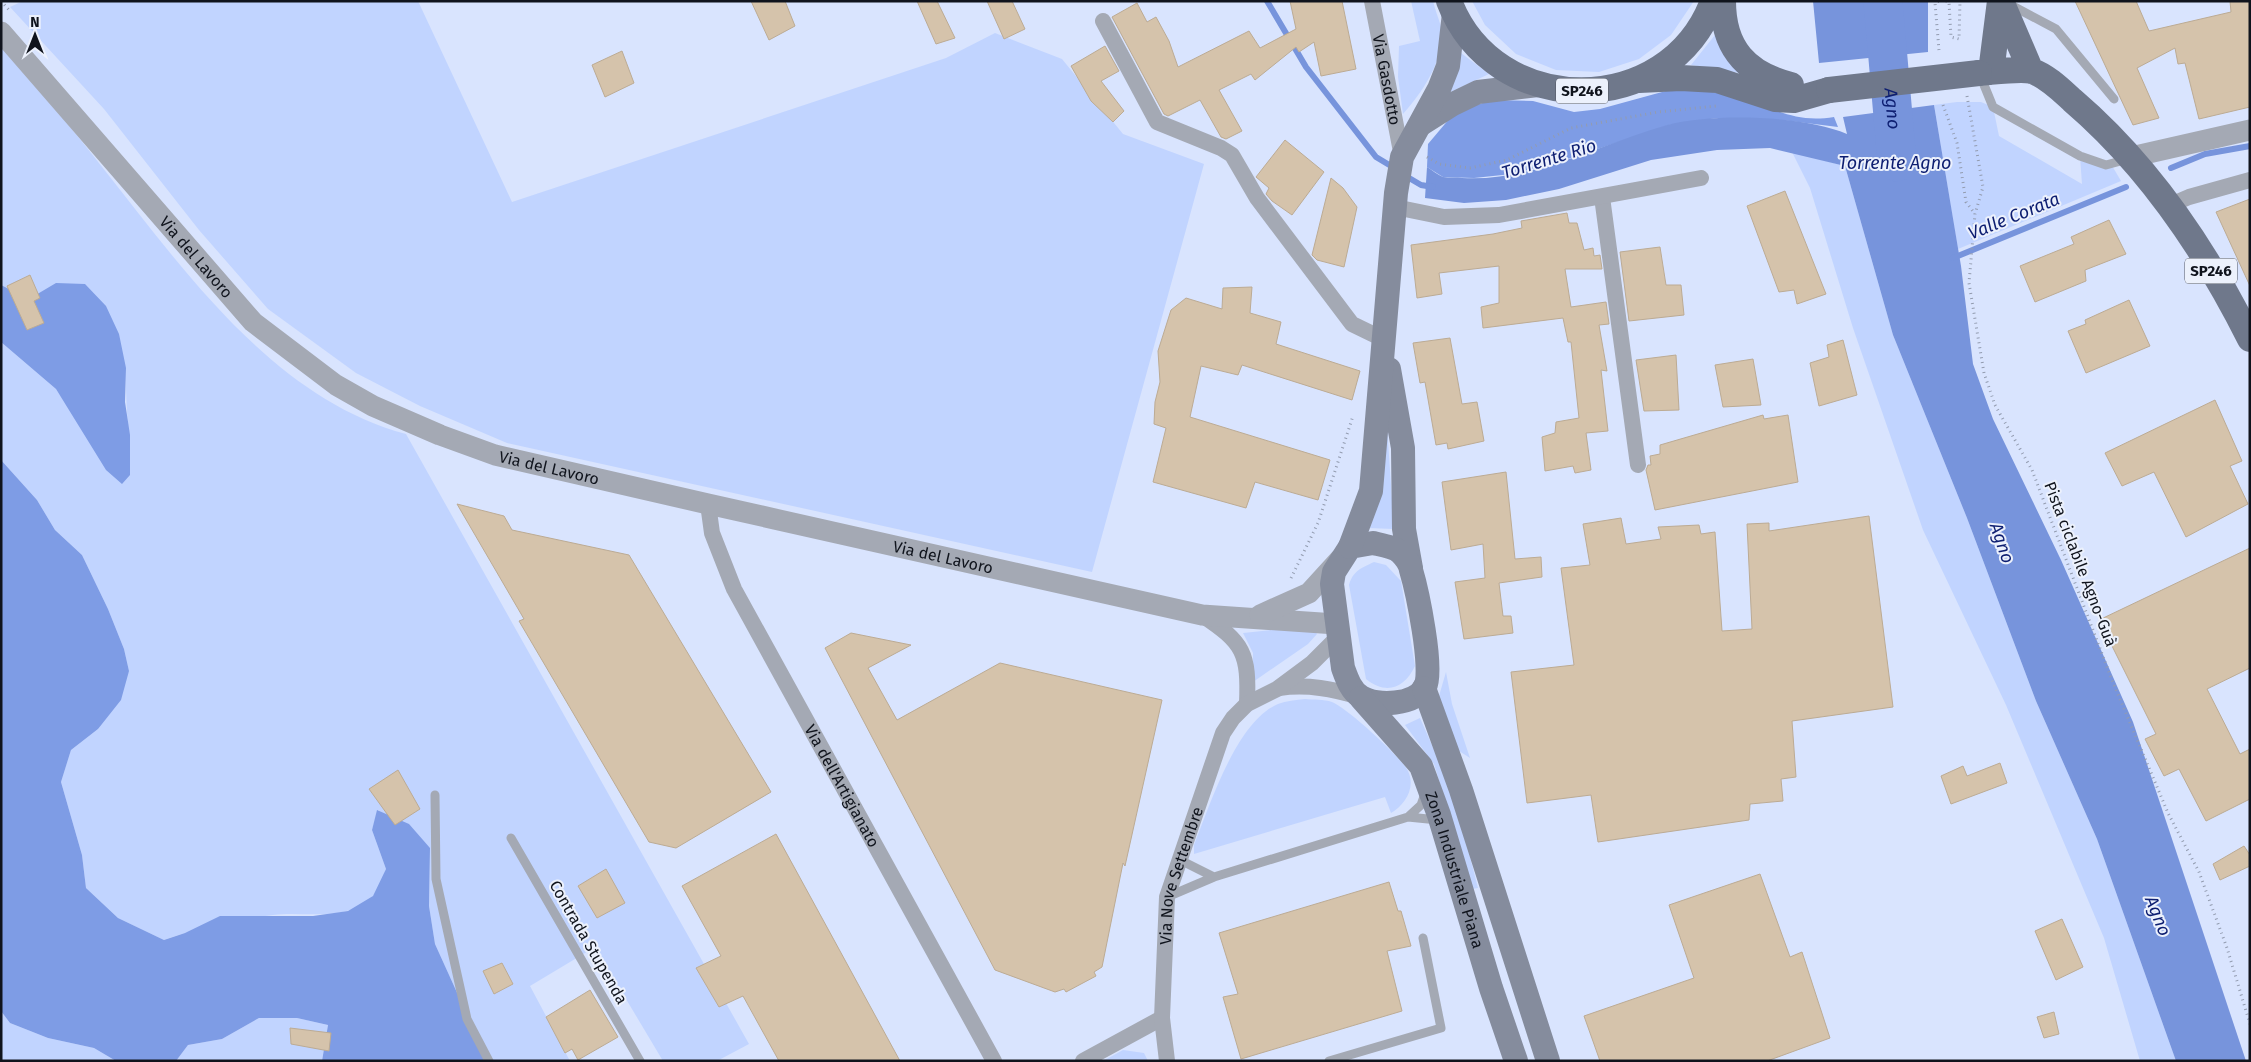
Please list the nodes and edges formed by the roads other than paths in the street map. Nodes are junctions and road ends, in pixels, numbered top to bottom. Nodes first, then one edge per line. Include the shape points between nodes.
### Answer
1 (1372, 1) edge
2 (1713, 1) edge
3 (1723, 1) edge
4 (2002, 1) edge
5 (1452, 7) edge
6 (1103, 21) dead end
7 (8, 24) edge
8 (2032, 71) junction
9 (1985, 73) junction
10 (1638, 80) junction
11 (1538, 85) junction
12 (1829, 90) junction
13 (2114, 99) dead end
14 (1418, 127) junction
15 (2250, 130) edge
16 (2131, 158) junction
17 (1412, 160) junction
18 (1701, 178) dead end
19 (2250, 180) edge
20 (1602, 197) junction
21 (1395, 200) junction
22 (2168, 206) junction
23 (2250, 339) edge
24 (1385, 340) junction
25 (1638, 465) dead end
26 (708, 504) junction
27 (1346, 552) junction
28 (1411, 568) junction
29 (1202, 614) junction
30 (1248, 619) junction
31 (1337, 631) junction
32 (1424, 688) junction
33 (1277, 689) junction
34 (1362, 698) junction
35 (1247, 704) junction
36 (1428, 786) junction
37 (435, 795) dead end
38 (1408, 817) junction
39 (1440, 820) junction
40 (511, 838) dead end
41 (1180, 860) junction
42 (1214, 877) junction
43 (1167, 897) junction
44 (1423, 938) dead end
45 (1162, 1018) junction
46 (489, 1061) edge
47 (640, 1061) edge
48 (994, 1061) edge
49 (1083, 1061) edge
50 (1167, 1061) edge
51 (1329, 1061) edge
52 (1516, 1061) edge
53 (1548, 1061) edge

1 - 17 street, Via Gasdotto via 1387,71
2 - 10 main road, SP246 via 1706,20 1677,56
3 - 12 main road via 1723,19 1730,40 1745,64 1769,80
4 - 8 main road
4 - 9 main road
4 - 13 lane via 2056,29
5 - 11 main road, SP246 via 1475,45 1504,69
5 - 14 main road via 1448,66
6 - 24 street via 1157,122 1232,155 1258,198 1352,324
7 - 26 street, Via del Lavoro via 247,315 336,385 372,406 440,436 495,455
8 - 9 main road
8 - 16 main road, SP246 via 2057,87 2093,118
9 - 12 main road, bridge
9 - 16 lane via 1993,108 2080,156 2106,165
10 - 11 main road, SP246 via 1606,90 1572,92
10 - 12 main road, SP246 via 1718,80 1775,99 1794,100
11 - 14 main road via 1478,92
14 - 17 main road
15 - 16 street
16 - 22 main road, SP246
17 - 21 main road
18 - 20 street
19 - 22 street
20 - 21 street via 1499,215 1444,217
20 - 25 street
21 - 24 main road
22 - 23 main road, SP246 via 2201,253
24 - 27 main road, Zona Industriale Piana via 1371,491
24 - 28 main road via 1403,448 1404,530
26 - 29 street, Via del Lavoro
26 - 48 street, Via dell'Artigianato via 712,533 734,589
27 - 28 main road via 1373,543 1387,546 1400,552
27 - 30 street, Via del Lavoro via 1309,593 1272,612
27 - 31 main road, Zona Industriale Piana via 1334,572 1332,584
28 - 32 main road via 1428,659
29 - 30 street, Via del Lavoro
29 - 35 street via 1230,634 1246,659
30 - 31 street, Via del Lavoro via 1284,619
31 - 33 street, Via Nove Settembre via 1312,663
31 - 34 main road, Zona Industriale Piana via 1347,680
32 - 34 main road via 1403,701
32 - 53 main road, Zona Industriale Piana via 1461,790
33 - 34 street, Via Nove Settembre via 1312,686
33 - 35 street, Via Nove Settembre
34 - 36 main road, Zona Industriale Piana via 1421,766
35 - 41 street, Via Nove Settembre via 1223,733
36 - 38 lane via 1421,805
36 - 39 main road, Zona Industriale Piana
37 - 46 lane via 436,879 467,1019
38 - 39 lane
38 - 42 lane
39 - 52 main road, Zona Industriale Piana
40 - 47 lane, Contrada Stupenda
41 - 42 lane
41 - 43 street, Via Nove Settembre
42 - 43 lane
43 - 45 street, Via Nove Settembre
44 - 51 lane via 1441,1028
45 - 49 street
45 - 50 street, Via Nove Settembre

